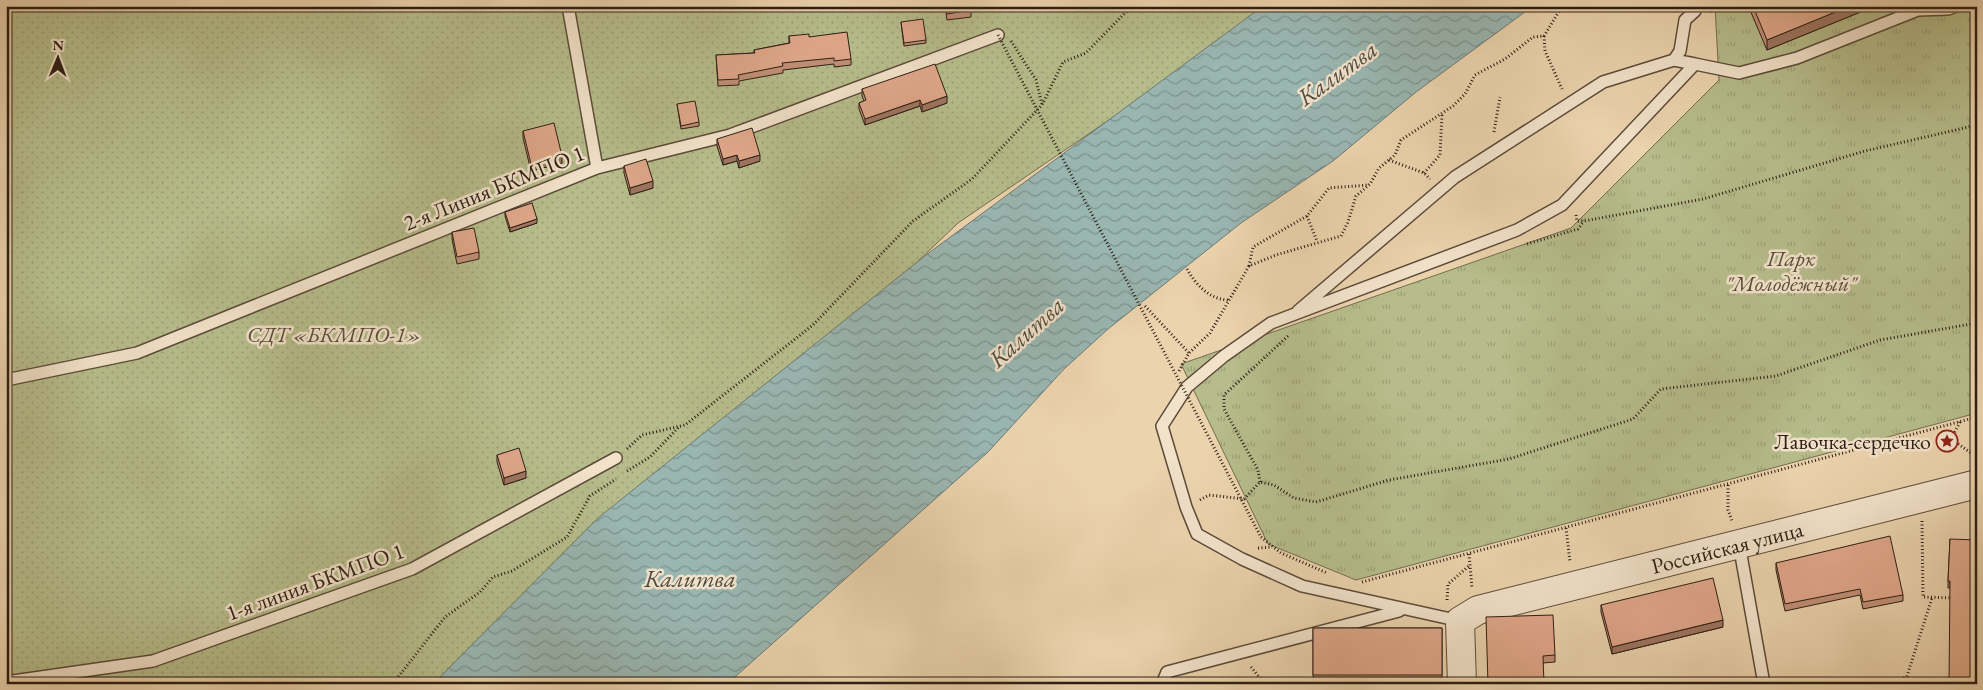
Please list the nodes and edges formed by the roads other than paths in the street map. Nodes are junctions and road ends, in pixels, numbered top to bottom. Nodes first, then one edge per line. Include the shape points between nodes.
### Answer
1 (568, 6) edge
2 (1956, 6) edge
3 (1973, 6) edge
4 (1977, 7) edge
5 (1699, 14) road end
6 (998, 35) road end
7 (1674, 60) junction
8 (1695, 64) junction
9 (597, 168) junction
10 (1298, 311) junction
11 (6, 380) edge
12 (616, 458) road end
13 (1977, 484) edge
14 (1740, 544) junction
15 (1464, 607) junction
16 (1404, 610) junction
17 (6, 682) edge
18 (1162, 684) edge
19 (1462, 684) edge
20 (1764, 684) edge

1 - 9 lane
2 - 8 lane via 1918,10 1797,58 1738,73
3 - 4 lane
5 - 7 lane via 1685,20 1680,51
6 - 9 lane, 2-я Линия БКМПО 1 via 730,135
7 - 8 lane
7 - 10 lane via 1603,82 1490,155 1440,190
8 - 10 lane via 1562,205 1517,230
9 - 11 lane, 2-я Линия БКМПО 1 via 137,353
10 - 16 lane via 1271,323 1187,387 1162,426 1186,507 1197,534 1242,559 1302,586
12 - 17 lane, 1-я линия БКМПО 1 via 412,569 153,662
13 - 14 street, Российская улица
14 - 15 street, Российская улица via 1573,586
14 - 20 lane
15 - 16 lane
15 - 19 street
16 - 18 lane via 1167,672

